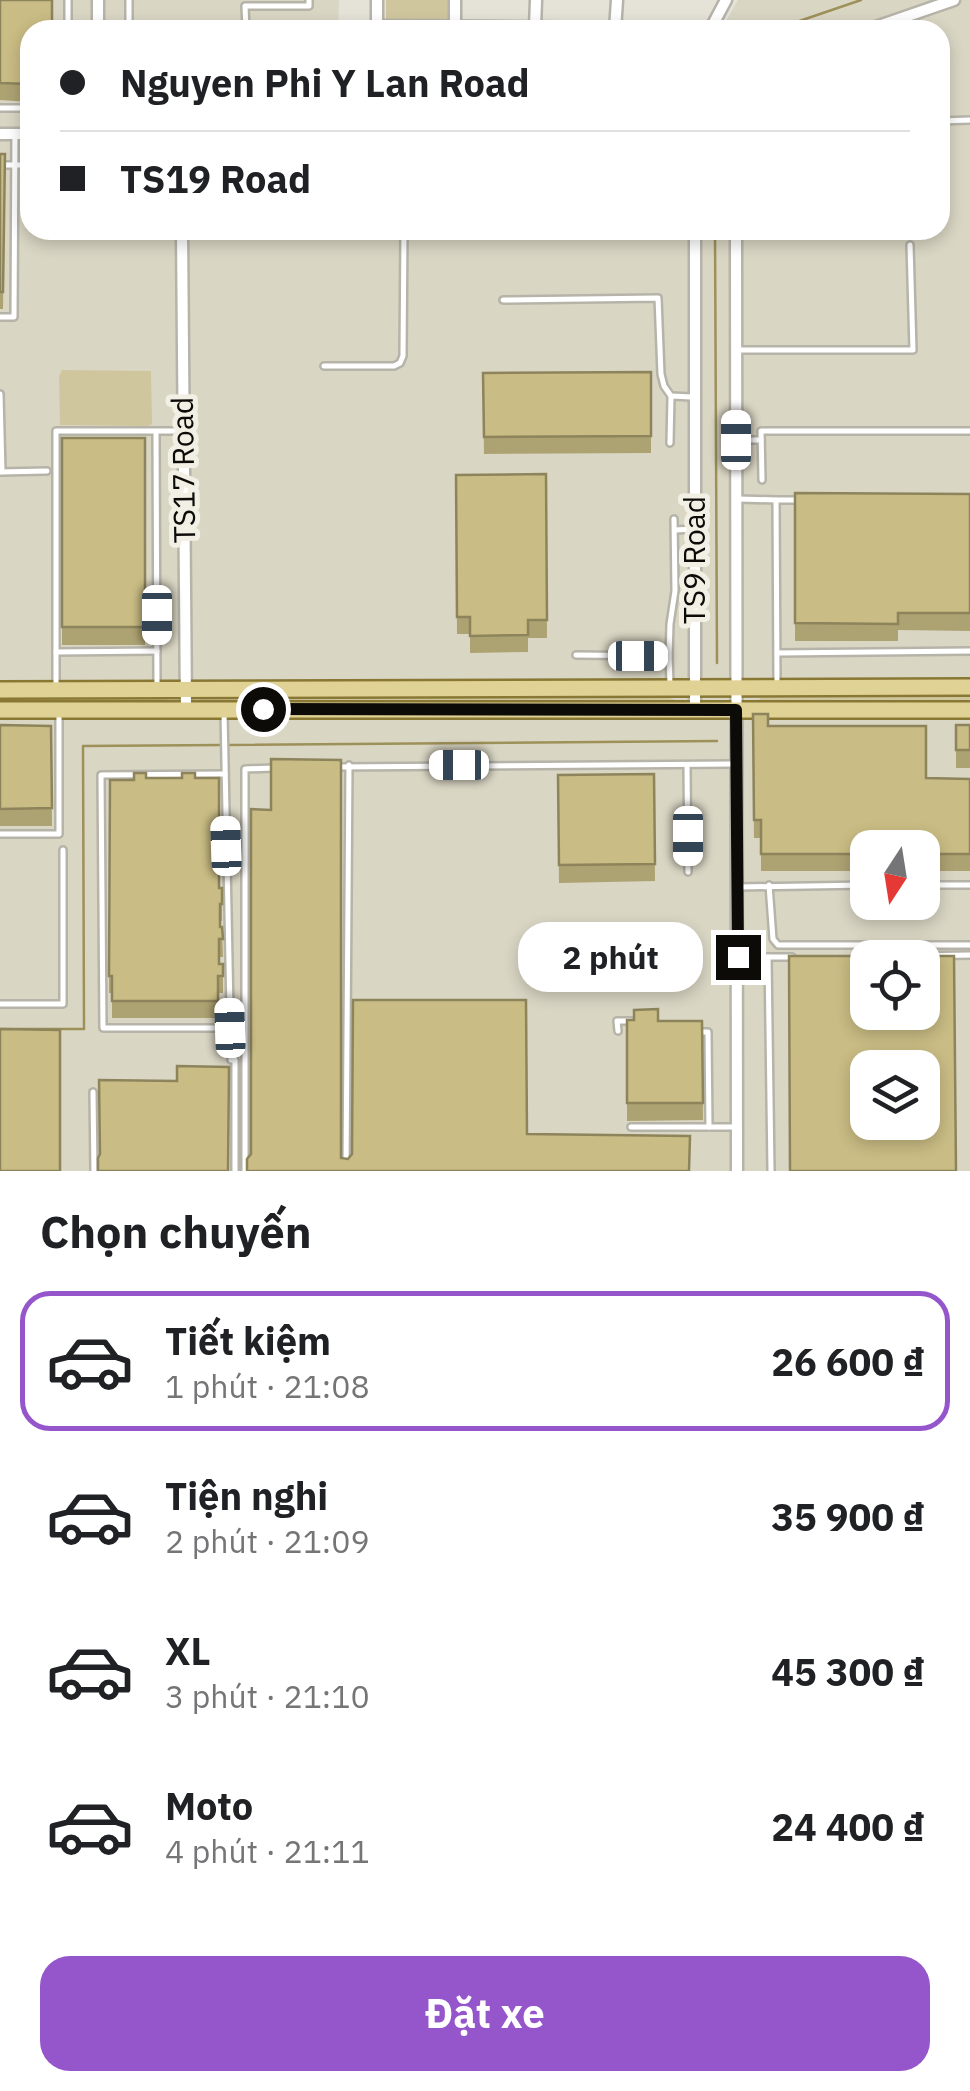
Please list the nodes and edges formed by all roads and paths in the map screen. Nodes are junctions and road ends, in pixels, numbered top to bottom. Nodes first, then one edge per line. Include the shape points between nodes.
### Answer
1 (308, 0) edge
2 (954, 0) edge
3 (246, 3) edge
4 (896, 20) edge
5 (0, 134) edge
6 (15, 134) junction
7 (20, 134) edge
8 (0, 165) edge
9 (16, 165) junction
10 (20, 165) edge
11 (182, 240) edge
12 (404, 240) edge
13 (695, 240) edge
14 (736, 240) edge
15 (910, 245) dead end
16 (503, 300) dead end
17 (0, 317) edge
18 (736, 350) junction
19 (324, 366) dead end
20 (0, 394) edge
21 (671, 396) junction
22 (695, 397) junction
23 (156, 431) junction
24 (184, 431) junction
25 (970, 431) edge
26 (736, 440) junction
27 (761, 440) junction
28 (670, 443) dead end
29 (1, 472) edge
30 (48, 472) dead end
31 (762, 480) dead end
32 (736, 499) junction
33 (776, 500) junction
34 (815, 500) edge
35 (674, 519) dead end
36 (695, 529) junction
37 (675, 530) junction
38 (970, 651) edge
39 (56, 652) junction
40 (157, 652) junction
41 (776, 653) junction
42 (576, 655) dead end
43 (669, 656) junction
44 (970, 686) edge
45 (670, 687) junction
46 (695, 687) junction
47 (736, 687) junction
48 (777, 687) junction
49 (0, 690) edge
50 (56, 690) junction
51 (157, 690) junction
52 (186, 690) junction
53 (186, 709) junction
54 (224, 709) junction
55 (0, 710) edge
56 (59, 710) junction
57 (696, 710) junction
58 (736, 710) junction
59 (970, 710) edge
60 (687, 764) junction
61 (737, 764) junction
62 (350, 766) junction
63 (284, 768) edge
64 (322, 768) edge
65 (224, 774) junction
66 (0, 834) edge
67 (62, 850) dead end
68 (688, 872) dead end
69 (769, 885) junction
70 (850, 885) edge
71 (970, 885) edge
72 (940, 886) edge
73 (738, 887) junction
74 (970, 945) edge
75 (940, 955) edge
76 (970, 955) edge
77 (738, 957) junction
78 (768, 957) junction
79 (805, 957) edge
80 (0, 1004) edge
81 (633, 1020) edge
82 (230, 1028) junction
83 (618, 1031) dead end
84 (694, 1032) edge
85 (93, 1092) dead end
86 (709, 1127) junction
87 (737, 1127) junction
88 (632, 1128) dead end
89 (94, 1171) edge
90 (235, 1171) edge
91 (245, 1171) edge
92 (346, 1171) edge
93 (737, 1171) edge
94 (771, 1171) edge

1 - 3 lane via 309,6
2 - 4 street
5 - 6 street
6 - 7 street
6 - 9 lane
8 - 9 lane
9 - 10 lane
9 - 17 lane via 14,317
11 - 24 street, TS17 Road
12 - 19 lane via 400,364
13 - 22 street, TS9 Road
14 - 18 street
15 - 18 lane via 913,350
16 - 21 lane via 658,298 661,374
18 - 26 street
20 - 29 lane
21 - 22 lane
21 - 28 lane
22 - 36 street, TS9 Road
23 - 24 lane
23 - 39 lane via 56,431
23 - 40 lane
24 - 52 street, TS17 Road
25 - 27 lane via 761,431
26 - 27 lane
26 - 32 street
27 - 31 lane
29 - 30 lane
32 - 33 lane
32 - 47 street
33 - 34 lane
33 - 41 lane
35 - 37 lane
36 - 37 lane
36 - 46 street, TS9 Road
37 - 43 lane
38 - 41 lane
39 - 40 lane
39 - 50 lane
40 - 51 lane
41 - 48 lane
42 - 43 lane
43 - 45 lane
44 - 48 main road
45 - 46 main road
45 - 52 main road
46 - 47 main road
46 - 57 street, TS9 Road
47 - 48 main road
47 - 58 street
49 - 50 main road
50 - 51 main road
51 - 52 main road
52 - 53 street, TS17 Road
53 - 54 main road
53 - 56 main road
54 - 57 main road
54 - 65 lane
55 - 56 main road
56 - 66 lane via 60,834
57 - 58 main road
58 - 59 main road
58 - 61 street
60 - 61 lane
60 - 62 lane
60 - 68 lane
61 - 73 street
62 - 64 lane
62 - 92 lane
63 - 91 lane via 245,768
65 - 82 lane
65 - 82 lane via 101,774 103,1028
67 - 80 lane via 64,1004
69 - 70 lane
69 - 73 lane
69 - 74 lane via 778,945
71 - 72 lane
73 - 77 street
75 - 76 lane
77 - 78 lane
77 - 87 street
78 - 79 lane
78 - 94 lane
81 - 83 lane via 617,1020
82 - 90 lane
84 - 86 lane via 708,1032
85 - 89 lane
86 - 87 lane
86 - 88 lane
87 - 93 street

